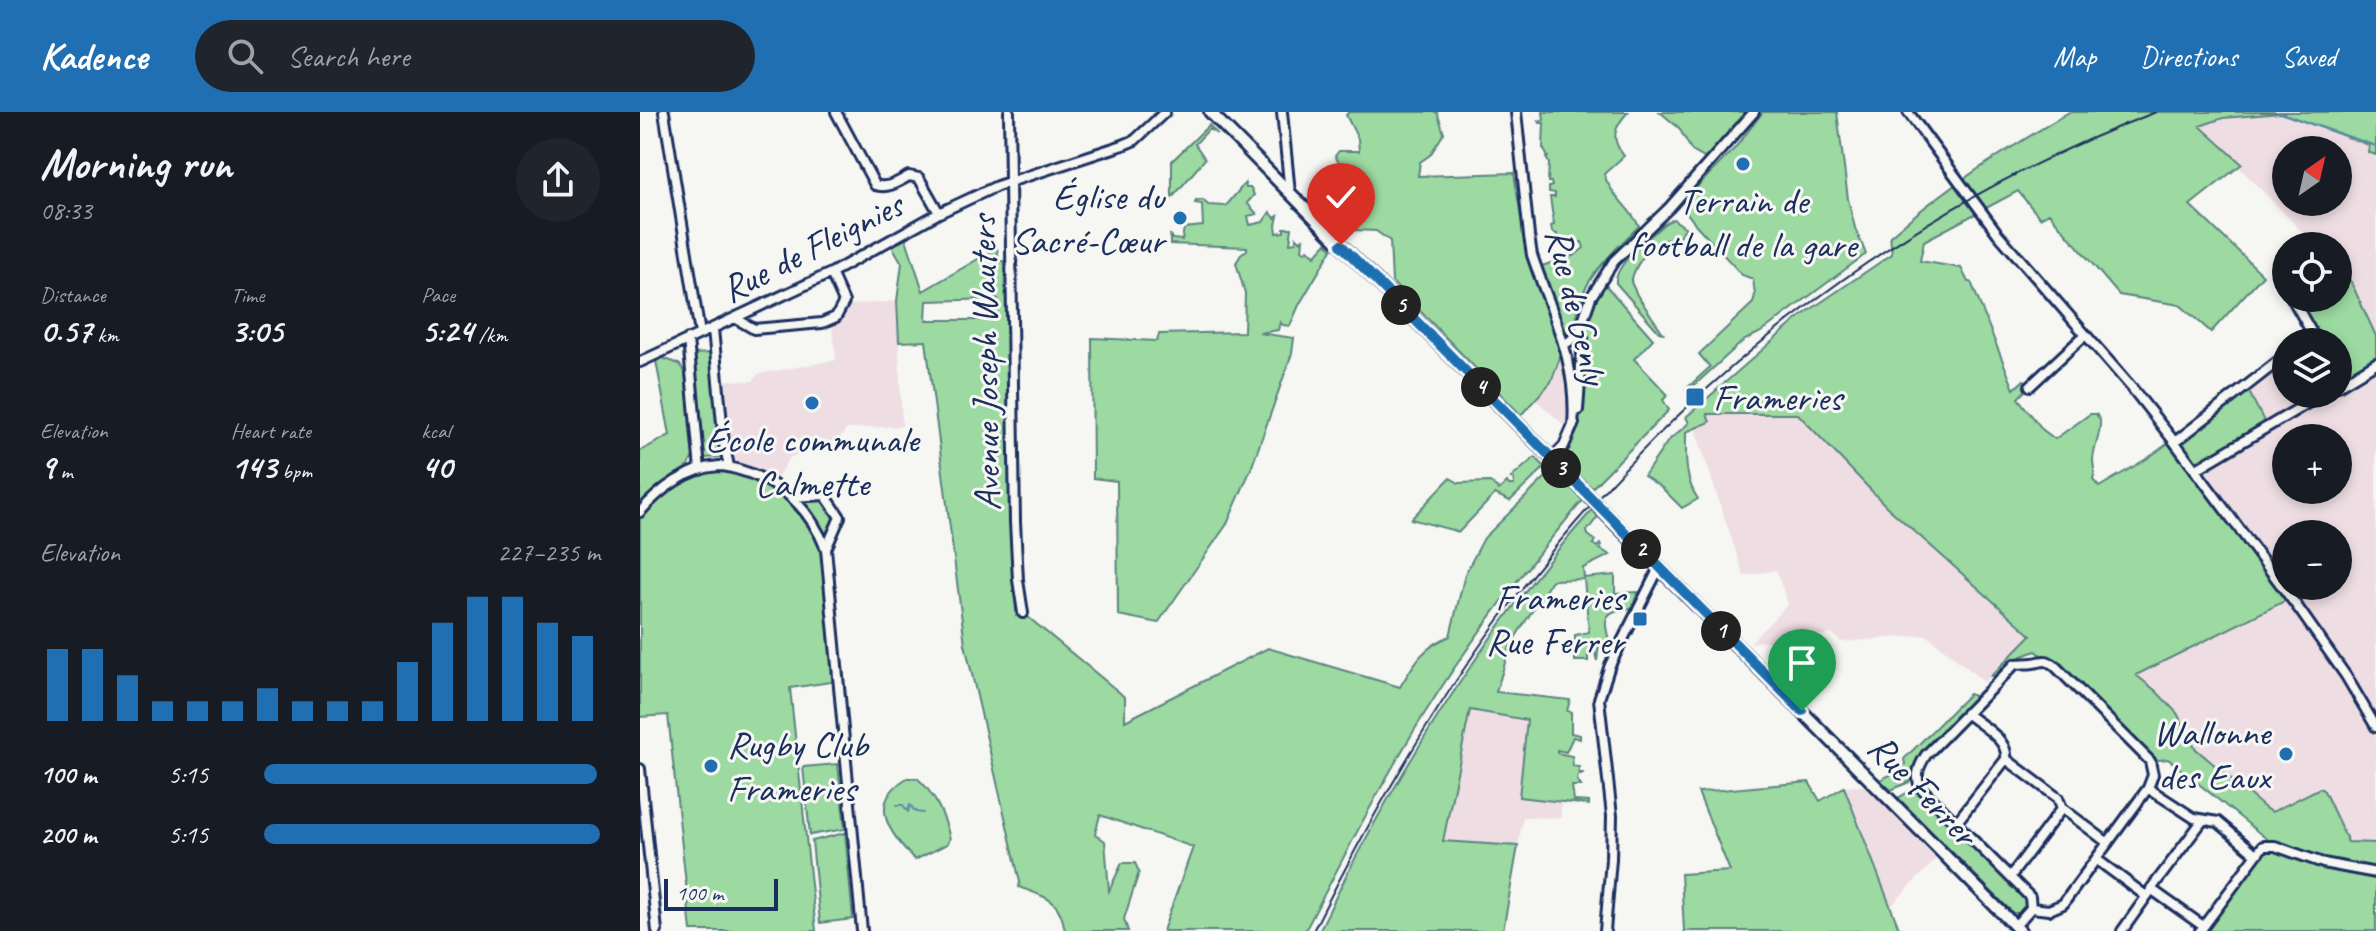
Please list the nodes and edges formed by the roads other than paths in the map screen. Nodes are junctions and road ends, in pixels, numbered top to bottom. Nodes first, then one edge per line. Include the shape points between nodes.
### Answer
1 (664, 112) edge
2 (836, 112) edge
3 (1009, 112) edge
4 (1165, 112) edge
5 (1210, 112) edge
6 (1282, 112) edge
7 (1516, 112) edge
8 (1754, 112) edge
9 (1908, 112) edge
10 (1010, 183) junction
11 (1290, 193) junction
12 (939, 213) junction
13 (831, 273) junction
14 (1585, 313) junction
15 (735, 318) junction
16 (713, 329) junction
17 (700, 334) junction
18 (2085, 335) junction
19 (688, 339) junction
20 (1583, 339) junction
21 (1564, 345) junction
22 (1567, 356) junction
23 (640, 362) edge
24 (2376, 363) edge
25 (2272, 366) edge
26 (2352, 378) edge
27 (2030, 386) dead end
28 (2299, 408) edge
29 (1573, 426) junction
30 (2175, 442) junction
31 (1551, 459) junction
32 (729, 466) junction
33 (700, 470) junction
34 (2195, 470) junction
35 (792, 497) junction
36 (640, 512) edge
37 (826, 549) junction
38 (1659, 568) junction
39 (1023, 613) dead end
40 (1966, 713) junction
41 (2373, 713) edge
42 (2376, 727) edge
43 (2006, 759) junction
44 (640, 769) edge
45 (2148, 788) junction
46 (2062, 808) junction
47 (2203, 820) junction
48 (1956, 823) junction
49 (2108, 843) junction
50 (2256, 854) junction
51 (2096, 859) junction
52 (2376, 873) edge
53 (2010, 877) junction
54 (2149, 893) junction
55 (2031, 908) junction
56 (2012, 928) edge
57 (2202, 929) edge
58 (657, 931) edge
59 (862, 931) edge
60 (1605, 931) edge
61 (2122, 931) edge

1 - 17 street
2 - 12 street via 875,185 882,188 909,176 919,178
3 - 10 street, Avenue Joseph Wauters
4 - 10 street, Rue de Fleignies via 1123,145
5 - 11 main road, Rue Ferrer
6 - 11 street
7 - 21 street, Rue de Genly via 1532,255
8 - 14 street via 1614,261
9 - 18 street via 1998,234
10 - 12 street, Rue de Fleignies
10 - 39 street, Avenue Joseph Wauters via 1015,522
11 - 31 main road, Rue Ferrer
12 - 13 street, Rue de Fleignies
13 - 15 street, Rue de Fleignies
13 - 15 street via 844,302 831,320 754,329
14 - 20 street, Rue de Genly
14 - 21 street via 1578,335
15 - 16 street, Rue de Fleignies
16 - 17 street, Rue de Fleignies
16 - 32 street
17 - 19 street, Rue de Fleignies
18 - 27 street
18 - 30 street
19 - 23 street, Rue de Fleignies
19 - 33 street
20 - 22 street via 1577,353
20 - 29 street, Rue de Genly via 1581,398
21 - 22 street, Rue de Genly
22 - 29 street, Rue de Genly via 1574,385
24 - 26 street
25 - 30 street
28 - 34 street
29 - 31 street
30 - 34 street
31 - 38 main road, Rue Ferrer, bridge
32 - 33 street
32 - 35 street via 768,480
33 - 36 street via 665,488
34 - 41 street
35 - 37 street via 817,527
35 - 37 street via 825,495 840,522
37 - 59 street
38 - 56 main road, Rue Ferrer
38 - 60 street via 1610,665 1599,699 1612,816
40 - 43 street via 2002,742
40 - 45 street via 2015,664 2047,660 2150,761 2153,775
40 - 48 street via 1926,755 1917,775 1920,787
41 - 42 street
43 - 46 street via 2058,798
43 - 48 street
44 - 58 street
45 - 47 street
45 - 49 street
46 - 49 street
46 - 53 street
47 - 50 street via 2218,822
47 - 54 street
48 - 53 street
49 - 51 street
50 - 52 street via 2268,845 2333,866
50 - 57 street
51 - 54 street
51 - 55 street via 2061,906
53 - 55 street via 2030,897
54 - 57 street
54 - 61 street
55 - 56 street

